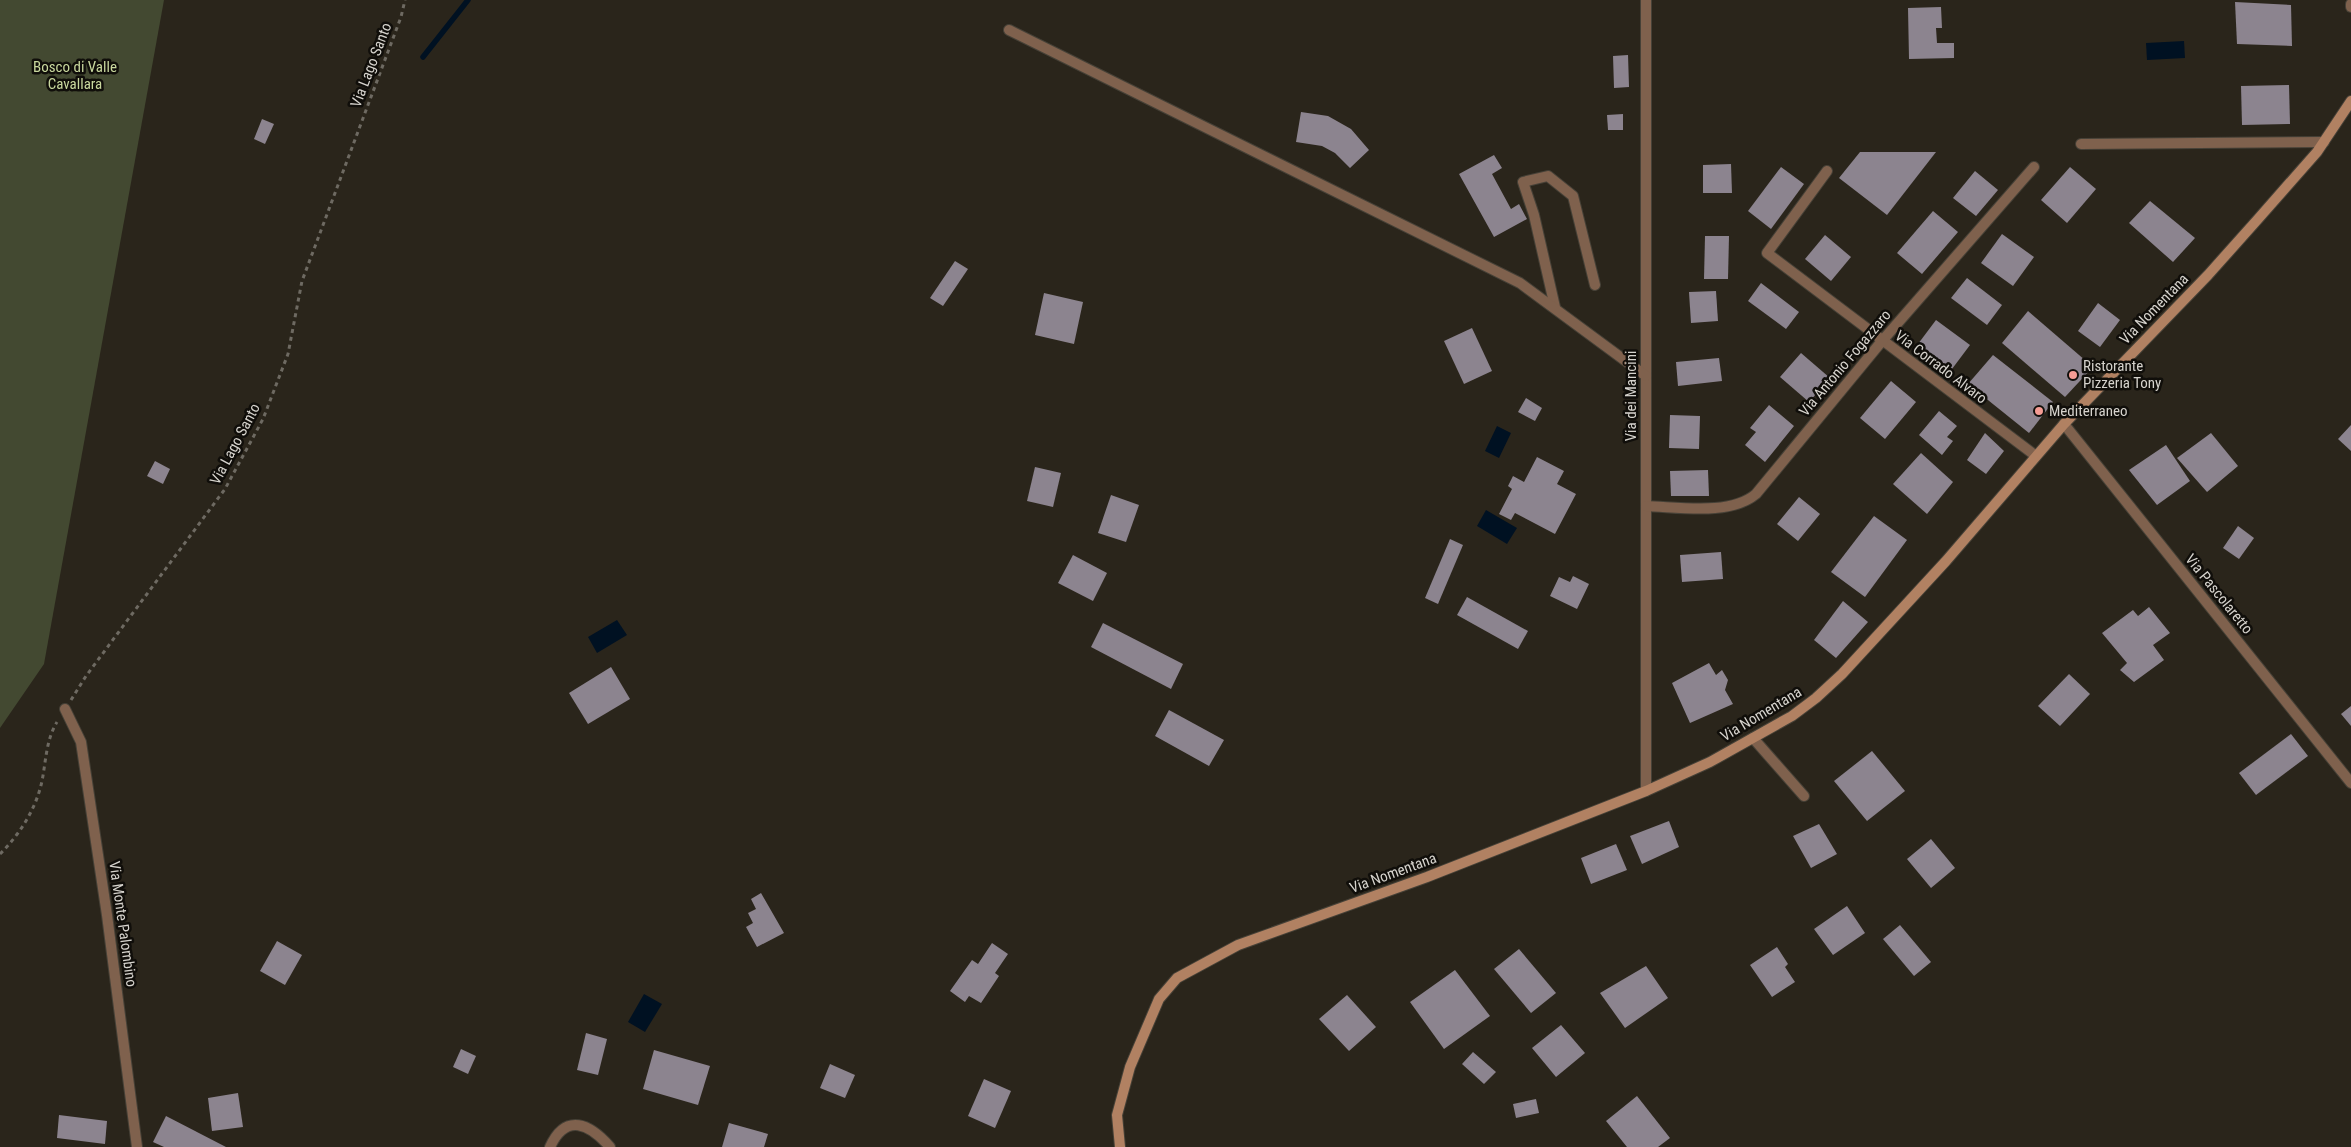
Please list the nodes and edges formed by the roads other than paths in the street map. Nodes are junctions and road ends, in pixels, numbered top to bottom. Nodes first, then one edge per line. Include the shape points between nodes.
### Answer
1 (1646, 0) edge
2 (1009, 30) dead end
3 (2351, 101) edge
4 (2324, 142) junction
5 (2081, 144) dead end
6 (2034, 168) dead end
7 (1828, 171) dead end
8 (1595, 285) dead end
9 (1555, 306) junction
10 (1882, 341) junction
11 (1646, 376) junction
12 (2064, 424) junction
13 (2036, 456) junction
14 (1646, 506) junction
15 (65, 709) road end
16 (1753, 738) junction
17 (2351, 783) edge
18 (1646, 791) junction
19 (1804, 796) dead end
20 (137, 1147) edge
21 (550, 1147) edge
22 (610, 1147) edge
23 (1120, 1147) edge

1 - 11 street, Via dei Mancini
2 - 9 street via 1520,283
3 - 4 main road, Via Nomentana
4 - 5 street
4 - 12 main road, Via Nomentana via 2208,275
6 - 10 street, Via Antonio Fogazzaro
7 - 10 street, Via Corrado Alvaro via 1767,252
8 - 9 street via 1573,196 1548,176 1523,182
9 - 11 street
10 - 13 street, Via Corrado Alvaro
10 - 14 street, Via Antonio Fogazzaro via 1749,500 1724,508
11 - 14 street, Via dei Mancini
12 - 13 main road, Via Nomentana
12 - 17 street, Via Pascolaretto
13 - 16 main road, Via Nomentana via 1946,561 1842,674 1804,708
14 - 18 street, Via dei Mancini
15 - 20 street, Via Monte Palombino via 81,742
16 - 18 main road, Via Nomentana
16 - 19 street
18 - 23 main road, Via Nomentana via 1427,877 1238,945 1177,978 1159,999 1130,1066 1117,1114
21 - 22 street via 558,1132 576,1124 596,1133

